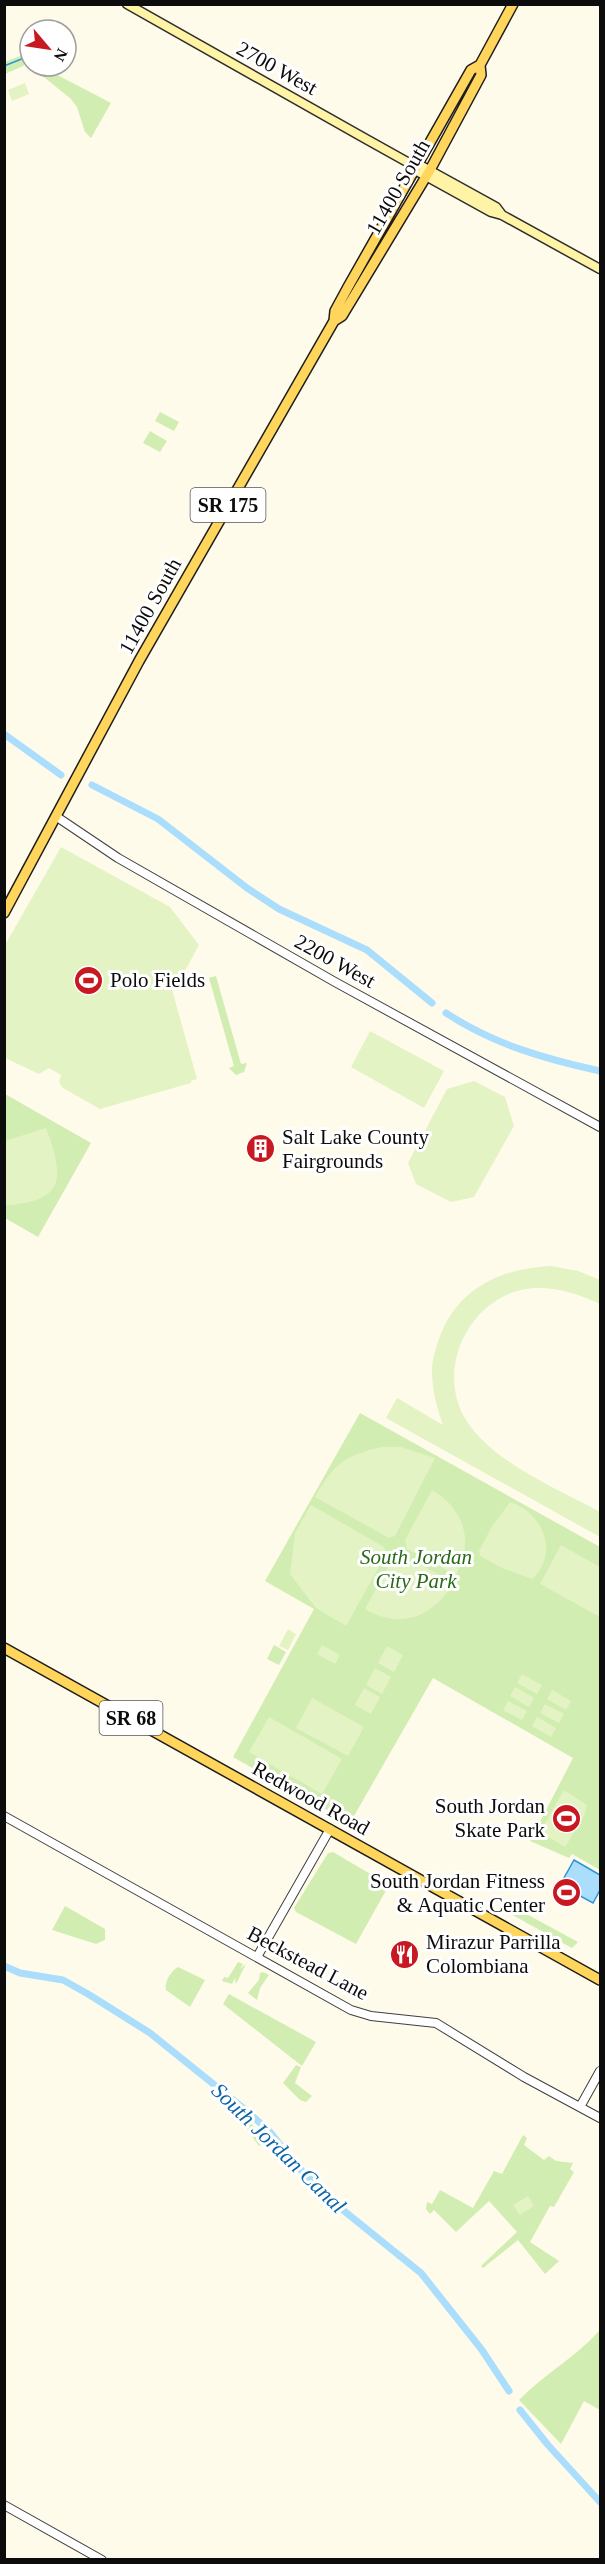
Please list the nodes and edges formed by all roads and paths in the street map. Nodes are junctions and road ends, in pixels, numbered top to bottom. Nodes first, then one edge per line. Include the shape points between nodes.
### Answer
1 (127, 4) edge
2 (513, 4) edge
3 (480, 65) junction
4 (414, 166) junction
5 (428, 173) junction
6 (600, 269) edge
7 (334, 321) junction
8 (57, 817) junction
9 (4, 914) edge
10 (600, 1127) edge
11 (4, 1648) edge
12 (4, 1816) edge
13 (330, 1829) junction
14 (256, 1957) junction
15 (600, 1980) edge
16 (600, 2071) edge
17 (580, 2107) junction
18 (600, 2118) edge
19 (4, 2505) edge
20 (102, 2559) edge

1 - 4 main road, 2700 West
2 - 3 main road, 11400 South / SR 175
3 - 4 main road, 11400 South / SR 175 via 471,70
3 - 5 main road, 11400 South / SR 175 via 481,75
4 - 5 main road, 2700 West
4 - 7 main road, 11400 South / SR 175 via 335,311
5 - 6 main road, 2700 West via 491,212
5 - 7 main road, 11400 South / SR 175 via 342,316
7 - 8 main road, 11400 South / SR 175 via 145,651
8 - 9 main road, 11400 South / SR 175
8 - 10 street, 2200 West via 118,858 335,982
11 - 13 main road, Redwood Road / SR 68
12 - 14 street, Beckstead Lane
13 - 14 street
13 - 15 main road, Redwood Road / SR 68
14 - 17 street, Beckstead Lane via 351,2010 436,2023
16 - 17 street
17 - 18 street, Beckstead Lane
19 - 20 street

